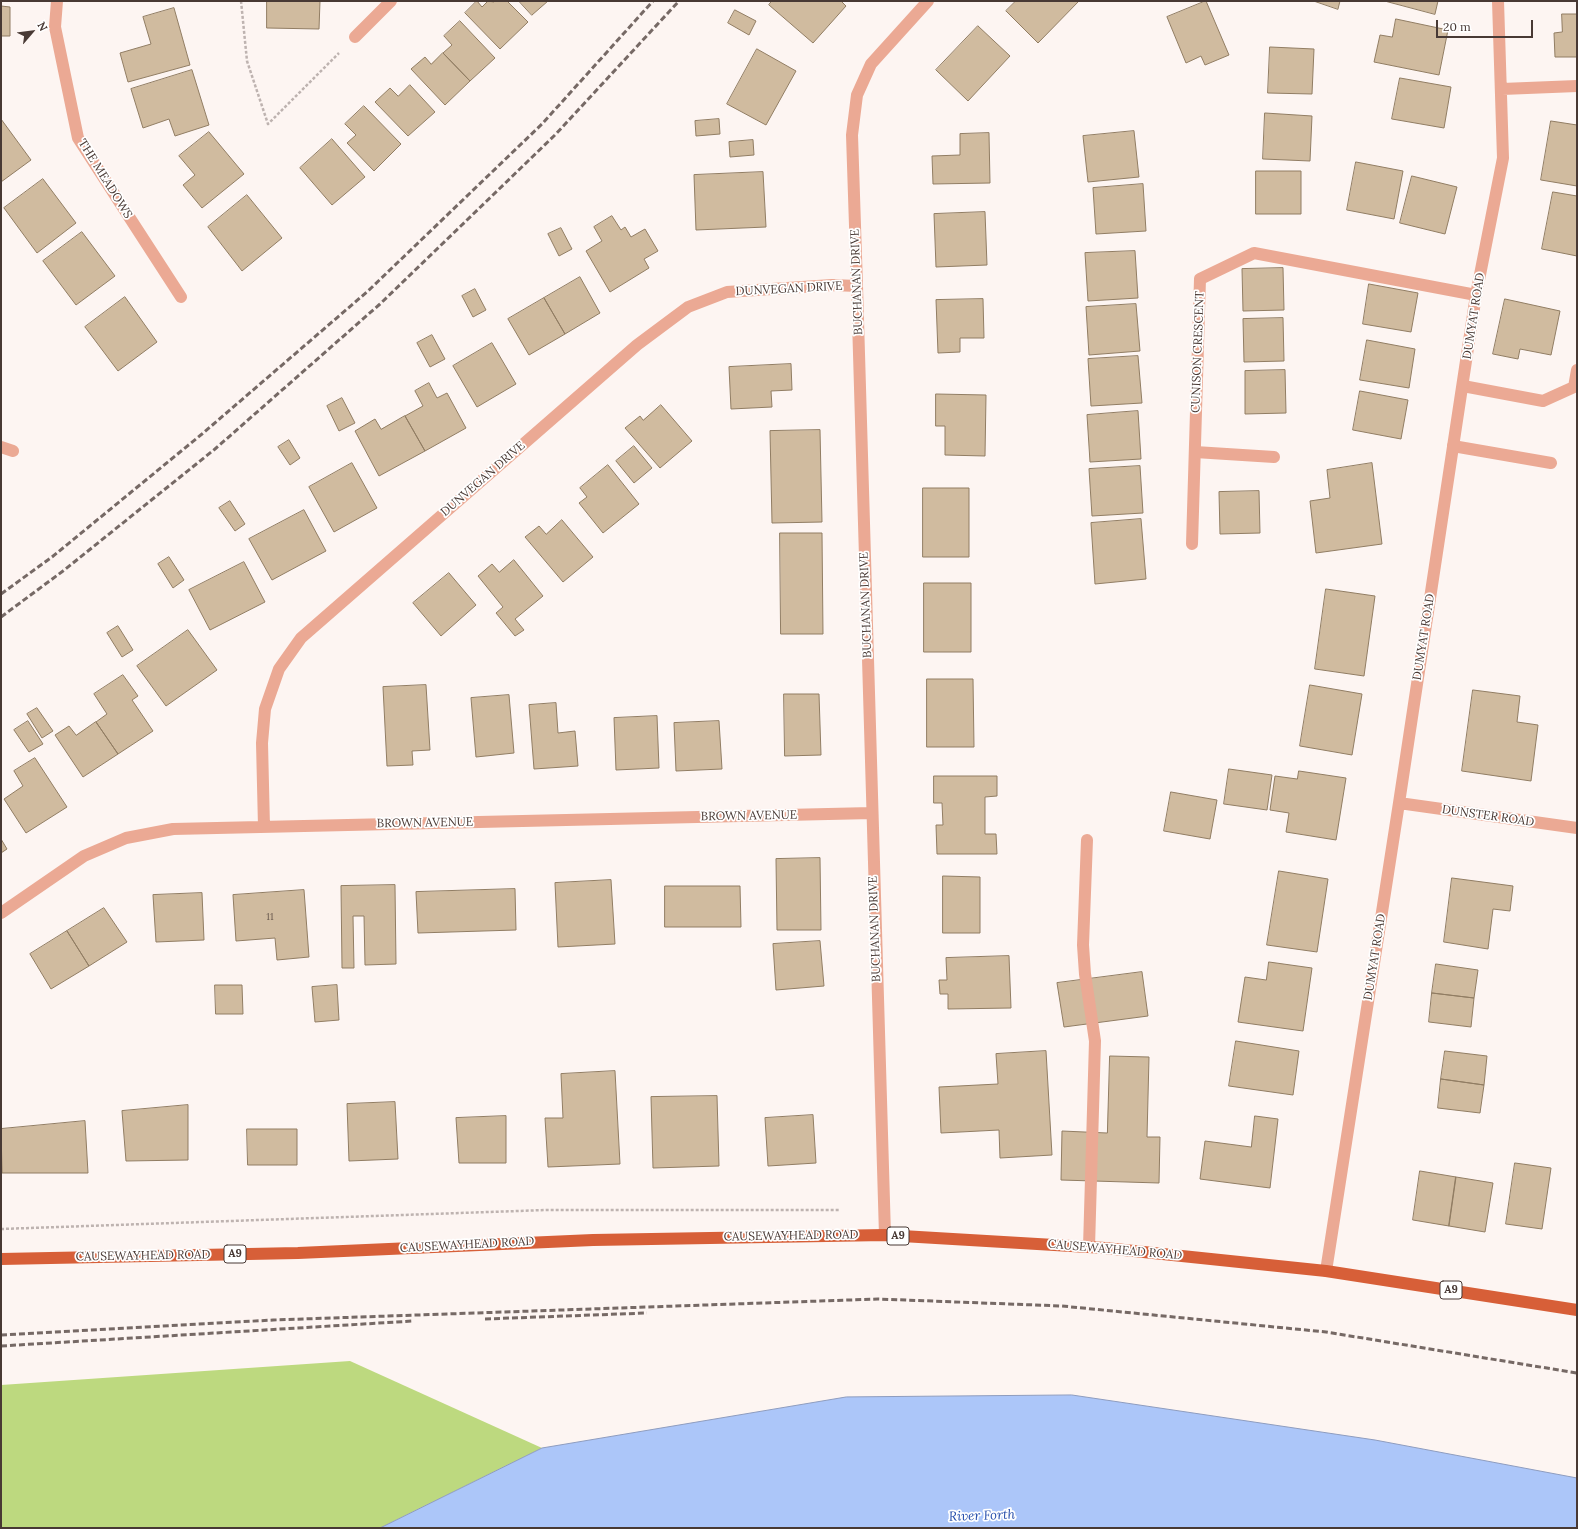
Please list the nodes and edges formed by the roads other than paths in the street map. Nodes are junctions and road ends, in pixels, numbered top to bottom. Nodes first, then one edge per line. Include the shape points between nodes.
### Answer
1 (57, 1) edge
2 (391, 1) edge
3 (928, 1) edge
4 (1498, 1) edge
5 (355, 37) road end
6 (1577, 86) edge
7 (1502, 89) junction
8 (857, 286) junction
9 (1476, 295) junction
10 (181, 297) dead end
11 (1577, 370) edge
12 (1463, 386) junction
13 (1453, 446) junction
14 (1195, 452) junction
15 (1274, 456) dead end
16 (1551, 462) dead end
17 (1192, 544) dead end
18 (1399, 804) junction
19 (872, 813) junction
20 (264, 827) junction
21 (1577, 828) edge
22 (1087, 840) dead end
23 (1, 914) edge
24 (885, 1235) junction
25 (1089, 1247) junction
26 (1, 1259) edge
27 (1326, 1271) junction
28 (1577, 1310) edge

1 - 10 street, THE MEADOWS via 55,27 78,138
2 - 5 street
3 - 8 street, BUCHANAN DRIVE via 871,64 857,95 852,136
4 - 7 street, DUMYAT ROAD
6 - 7 street
7 - 9 street, DUMYAT ROAD via 1503,158
8 - 19 street, BUCHANAN DRIVE
8 - 20 street, DUNVEGAN DRIVE via 832,285 727,292 688,308 637,345 301,638 279,669 265,709 262,743
9 - 12 street, DUMYAT ROAD
9 - 14 street, CUNISON CRESCENT via 1254,253 1200,279
11 - 12 street via 1574,387 1543,401
12 - 13 street, DUMYAT ROAD
13 - 16 street
13 - 18 street, DUMYAT ROAD
14 - 15 street
14 - 17 street, CUNISON CRESCENT
18 - 21 street, DUNSTER ROAD
18 - 27 street, DUMYAT ROAD
19 - 20 street, BROWN AVENUE
19 - 24 street, BUCHANAN DRIVE
20 - 23 street, BROWN AVENUE via 173,829 126,838 84,856
22 - 25 street via 1083,944 1095,1040
24 - 25 main road, CAUSEWAYHEAD ROAD / A9
24 - 26 main road, CAUSEWAYHEAD ROAD / A9 via 593,1240 298,1253
25 - 27 main road, CAUSEWAYHEAD ROAD / A9
27 - 28 main road, CAUSEWAYHEAD ROAD / A9

